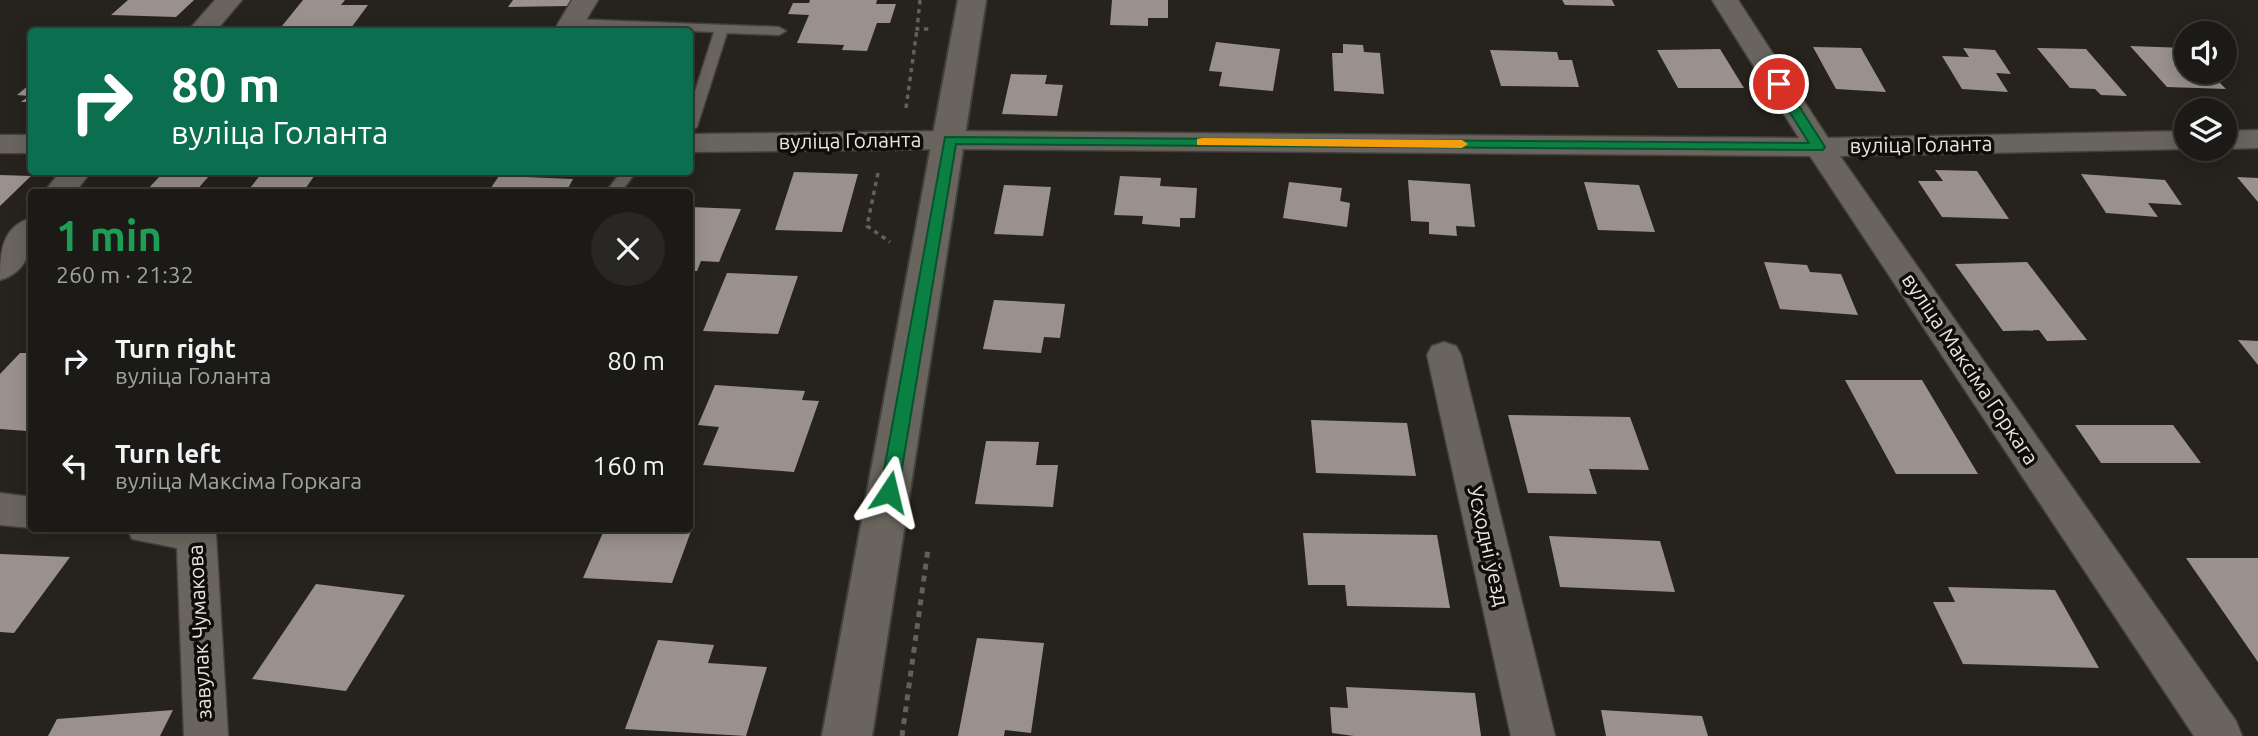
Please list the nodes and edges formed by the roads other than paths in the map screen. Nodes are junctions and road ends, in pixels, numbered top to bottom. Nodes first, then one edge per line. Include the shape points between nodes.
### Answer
1 (229, 0) edge
2 (585, 0) edge
3 (972, 0) edge
4 (1725, 0) edge
5 (568, 27) edge
6 (204, 28) edge
7 (722, 28) junction
8 (779, 31) dead end
9 (693, 118) edge
10 (2258, 139) edge
11 (950, 140) junction
12 (2174, 140) edge
13 (2237, 140) edge
14 (693, 143) edge
15 (0, 144) edge
16 (28, 144) edge
17 (1819, 147) junction
18 (74, 175) edge
19 (62, 189) edge
20 (28, 234) edge
21 (0, 269) edge
22 (1444, 355) dead end
23 (0, 509) edge
24 (28, 512) edge
25 (175, 532) edge
26 (206, 736) edge
27 (847, 736) edge
28 (1533, 736) edge
29 (2220, 736) edge

1 - 6 street
2 - 5 street
3 - 11 street
4 - 17 street, вуліца Максіма Горкага
5 - 7 lane
7 - 8 lane
7 - 9 lane
10 - 13 street
11 - 14 street, вуліца Голанта
11 - 17 street, вуліца Голанта
11 - 27 street
12 - 17 street, вуліца Голанта
15 - 16 street
17 - 29 street, вуліца Максіма Горкага
18 - 19 street
20 - 21 street
22 - 28 street, Усходні ўезд
23 - 24 street
25 - 26 street, завулак Чумакова via 196,535

